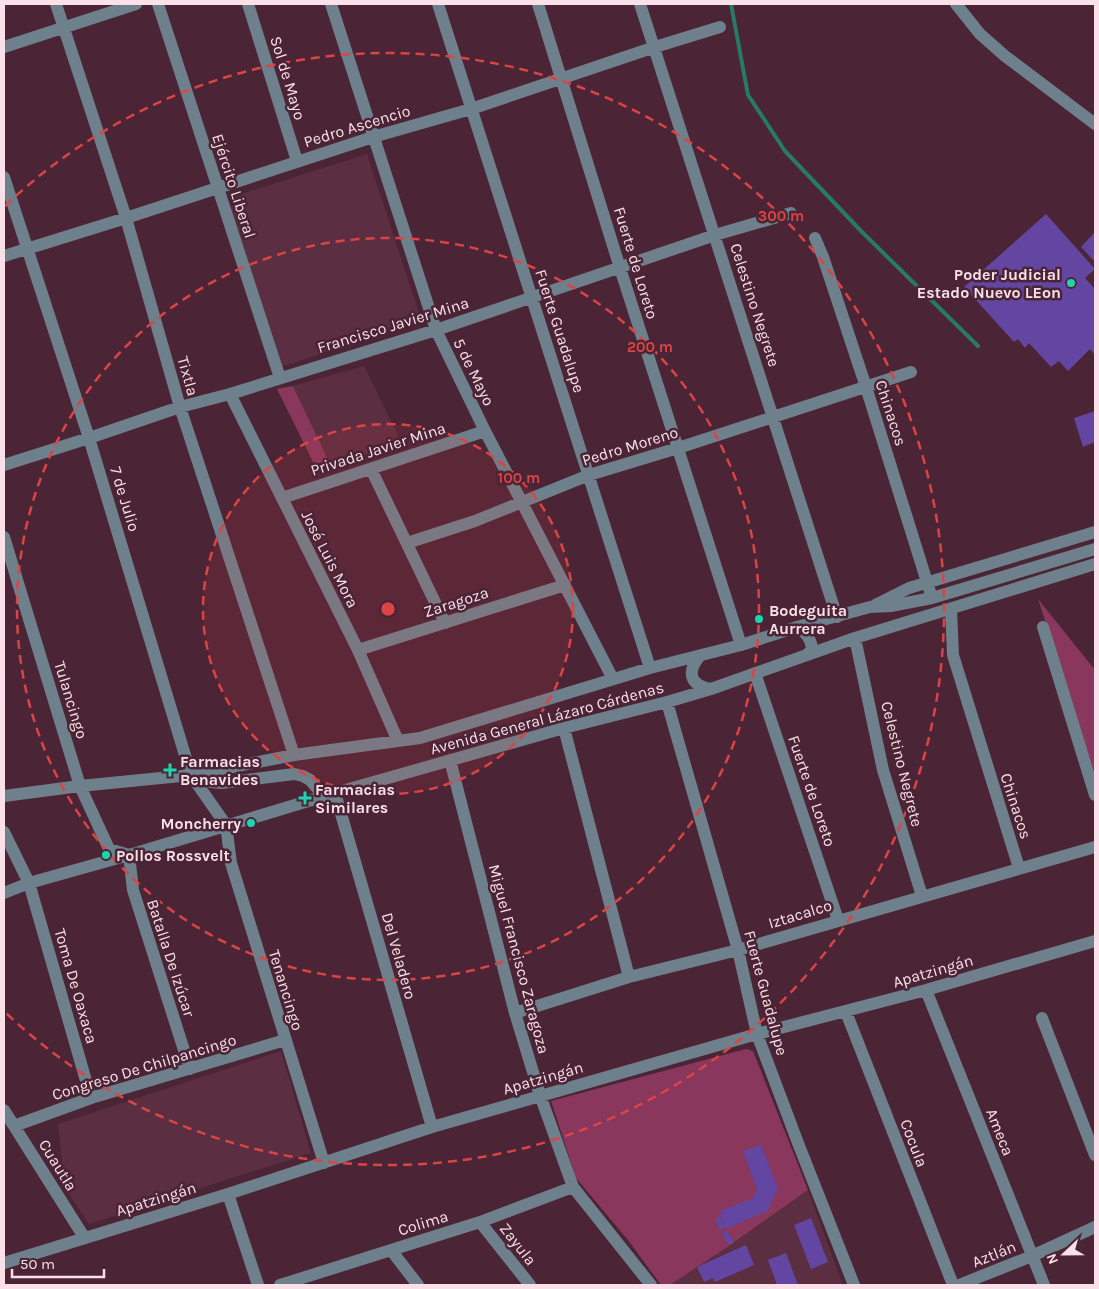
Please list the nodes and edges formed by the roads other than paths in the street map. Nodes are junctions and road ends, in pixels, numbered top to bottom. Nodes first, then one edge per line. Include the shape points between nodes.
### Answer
1 (56, 4) edge
2 (136, 4) edge
3 (158, 4) edge
4 (248, 4) edge
5 (331, 4) edge
6 (438, 4) edge
7 (538, 4) edge
8 (640, 4) edge
9 (956, 4) edge
10 (720, 27) dead end
11 (64, 28) junction
12 (4, 47) edge
13 (655, 47) junction
14 (562, 79) junction
15 (471, 109) junction
16 (1095, 124) edge
17 (374, 137) junction
18 (296, 161) junction
19 (4, 177) edge
20 (217, 187) junction
21 (791, 213) dead end
22 (126, 218) junction
23 (715, 235) junction
24 (815, 238) dead end
25 (26, 248) junction
26 (4, 256) edge
27 (620, 268) junction
28 (532, 298) junction
29 (436, 330) junction
30 (911, 372) dead end
31 (280, 378) junction
32 (866, 387) junction
33 (230, 394) junction
34 (180, 407) junction
35 (774, 416) junction
36 (485, 431) junction
37 (89, 438) junction
38 (678, 448) junction
39 (4, 465) edge
40 (371, 468) junction
41 (589, 475) junction
42 (282, 498) junction
43 (522, 502) junction
44 (1095, 532) edge
45 (4, 536) edge
46 (407, 544) junction
47 (1095, 549) edge
48 (1095, 564) edge
49 (928, 582) junction
50 (564, 585) junction
51 (932, 598) junction
52 (870, 607) junction
53 (951, 609) junction
54 (837, 616) junction
55 (444, 623) junction
56 (797, 627) junction
57 (1043, 627) dead end
58 (855, 638) junction
59 (741, 645) junction
60 (358, 650) junction
61 (807, 656) junction
62 (699, 657) junction
63 (650, 668) junction
64 (755, 673) junction
65 (613, 679) junction
66 (711, 689) junction
67 (667, 702) junction
68 (564, 728) junction
69 (398, 741) junction
70 (294, 755) junction
71 (450, 760) junction
72 (192, 775) junction
73 (80, 786) junction
74 (336, 793) junction
75 (4, 796) edge
76 (1095, 796) edge
77 (226, 825) junction
78 (4, 832) edge
79 (1095, 846) edge
80 (129, 855) junction
81 (1019, 868) junction
82 (29, 883) junction
83 (4, 893) edge
84 (922, 896) junction
85 (838, 920) junction
86 (1095, 940) edge
87 (738, 950) junction
88 (629, 977) junction
89 (926, 990) junction
90 (846, 1012) junction
91 (515, 1013) junction
92 (1042, 1018) dead end
93 (757, 1034) junction
94 (285, 1040) junction
95 (190, 1069) junction
96 (540, 1095) junction
97 (91, 1098) junction
98 (4, 1110) edge
99 (14, 1126) junction
100 (432, 1127) junction
101 (1095, 1155) edge
102 (324, 1163) junction
103 (573, 1187) junction
104 (228, 1194) junction
105 (480, 1222) junction
106 (1095, 1227) edge
107 (84, 1237) junction
108 (391, 1250) junction
109 (1032, 1256) junction
110 (4, 1263) edge
111 (307, 1282) edge
112 (258, 1285) edge
113 (280, 1285) edge
114 (418, 1285) edge
115 (530, 1285) edge
116 (652, 1285) edge
117 (854, 1285) edge
118 (953, 1285) edge
119 (959, 1285) edge
120 (1044, 1285) edge

1 - 11 street, Tixtla
2 - 11 street
3 - 20 street, Ejército Liberal
4 - 18 street, Sol de Mayo
5 - 17 street, 5 de Mayo
6 - 15 street, Fuerte Guadalupe
7 - 14 street, Fuerte de Loreto
8 - 13 street, Celestino Negrete
9 - 16 street via 980,34 1005,56
10 - 13 street, Pedro Ascencio
11 - 12 street
11 - 22 street, Tixtla
13 - 14 street, Pedro Ascencio
13 - 23 street, Celestino Negrete
14 - 15 street, Pedro Ascencio
14 - 27 street, Fuerte de Loreto
15 - 17 street, Pedro Ascencio
15 - 28 street, Fuerte Guadalupe
17 - 18 street, Pedro Ascencio
17 - 29 street, 5 de Mayo
18 - 20 street, Pedro Ascencio
19 - 25 street, 7 de Julio
20 - 22 street, Pedro Ascencio
20 - 31 street, Ejército Liberal
21 - 23 street, Francisco Javier Mina
22 - 25 street, Pedro Ascencio
22 - 34 street, Tixtla
23 - 27 street, Francisco Javier Mina
23 - 35 street, Celestino Negrete
24 - 32 street, Chinacos
25 - 26 street, Pedro Ascencio
25 - 37 street, 7 de Julio
27 - 28 street, Francisco Javier Mina
27 - 38 street, Fuerte de Loreto
28 - 29 street, Francisco Javier Mina
28 - 41 street, Fuerte Guadalupe
29 - 31 street, Francisco Javier Mina
29 - 36 street, 5 de Mayo
30 - 32 street, Pedro Moreno
31 - 33 street, Francisco Javier Mina
32 - 35 street, Pedro Moreno
32 - 49 street, Chinacos
33 - 34 street, Francisco Javier Mina
33 - 42 street, José Luis Mora
34 - 37 street, Francisco Javier Mina
34 - 70 street, Tixtla
35 - 38 street, Pedro Moreno
35 - 54 street, Celestino Negrete
36 - 40 street, Privada Javier Mina
36 - 43 street, 5 de Mayo
37 - 39 street, Francisco Javier Mina
37 - 72 street, 7 de Julio
38 - 41 street, Pedro Moreno
38 - 59 street, Fuerte de Loreto
40 - 42 street, Privada Javier Mina
40 - 46 street
41 - 43 street, Pedro Moreno
41 - 63 street, Fuerte Guadalupe
42 - 60 street, José Luis Mora
43 - 46 street, Pedro Moreno via 475,522
43 - 50 street, 5 de Mayo
44 - 49 street
45 - 73 street, Tulancingo
46 - 55 street
47 - 51 street, Avenida General Lázaro Cárdenas
48 - 53 street, Avenida General Lázaro Cárdenas
49 - 51 street, Chinacos
49 - 52 street
50 - 55 street, Zaragoza
50 - 65 street, 5 de Mayo
51 - 52 street, Avenida General Lázaro Cárdenas
52 - 54 street, Avenida General Lázaro Cárdenas
53 - 58 street, Avenida General Lázaro Cárdenas
53 - 81 street, Chinacos via 953,655
54 - 56 street, Avenida General Lázaro Cárdenas
55 - 60 street, Zaragoza
56 - 59 street, Avenida General Lázaro Cárdenas
56 - 61 street via 807,634 812,644
57 - 76 street
58 - 61 street, Avenida General Lázaro Cárdenas
58 - 84 street, Celestino Negrete via 883,770
59 - 62 street, Avenida General Lázaro Cárdenas
60 - 69 street, José Luis Mora
61 - 64 street, Avenida General Lázaro Cárdenas
62 - 63 street, Avenida General Lázaro Cárdenas
62 - 66 street via 691,670 694,681
63 - 65 street, Avenida General Lázaro Cárdenas
64 - 66 street, Avenida General Lázaro Cárdenas
64 - 85 street, Fuerte de Loreto
65 - 69 street, Avenida General Lázaro Cárdenas via 430,736
66 - 67 street, Avenida General Lázaro Cárdenas
67 - 68 street, Avenida General Lázaro Cárdenas
67 - 87 street, Fuerte Guadalupe
68 - 71 street, Avenida General Lázaro Cárdenas
68 - 88 street
69 - 70 street, Avenida General Lázaro Cárdenas
70 - 72 street, Avenida General Lázaro Cárdenas
71 - 74 street, Avenida General Lázaro Cárdenas
71 - 91 street, Miguel Francisco Zaragoza
72 - 73 street, Avenida General Lázaro Cárdenas
72 - 74 street via 222,783 294,774 310,780 318,788
72 - 77 street, 7 de Julio
73 - 75 street, Avenida General Lázaro Cárdenas
73 - 80 street, Tulancingo via 109,849
74 - 77 street, Avenida General Lázaro Cárdenas
74 - 100 street, Del Veladero
77 - 80 street, Avenida General Lázaro Cárdenas
77 - 94 street, Tenancingo via 231,863
78 - 82 street, Toma De Oaxaca
79 - 81 street, Iztacalco
80 - 82 street, Avenida General Lázaro Cárdenas
80 - 95 street, Batalla De Izúcar via 132,890
81 - 84 street, Iztacalco
82 - 83 street, Avenida General Lázaro Cárdenas
82 - 97 street, Toma De Oaxaca
84 - 85 street, Iztacalco
85 - 87 street, Iztacalco
86 - 89 street, Apatzingán
87 - 88 street, Iztacalco
87 - 93 street, Fuerte Guadalupe
88 - 91 street, Iztacalco
89 - 90 street, Apatzingán
89 - 109 street, Ameca
90 - 93 street, Apatzingán
90 - 118 street, Cocula
91 - 96 street, Miguel Francisco Zaragoza
92 - 101 street
93 - 96 street, Apatzingán
93 - 117 street, Fuerte Guadalupe
94 - 95 street, Congreso De Chilpancingo
94 - 102 street, Tenancingo
95 - 97 street, Congreso De Chilpancingo
96 - 100 street, Apatzingán
96 - 103 street, Miguel Francisco Zaragoza
97 - 99 street, Congreso De Chilpancingo
98 - 99 street, Cuautla
99 - 107 street, Cuautla
100 - 102 street, Apatzingán
102 - 104 street, Apatzingán
103 - 105 street, Colima
103 - 116 street, Miguel Francisco Zaragoza
104 - 107 street, Apatzingán
104 - 112 street
105 - 108 street, Colima
105 - 115 street, Zayula
106 - 109 street, Aztlán
107 - 110 street, Apatzingán
108 - 111 street, Colima
108 - 114 street
109 - 119 street, Aztlán
109 - 120 street, Ameca
111 - 113 street, Colima

